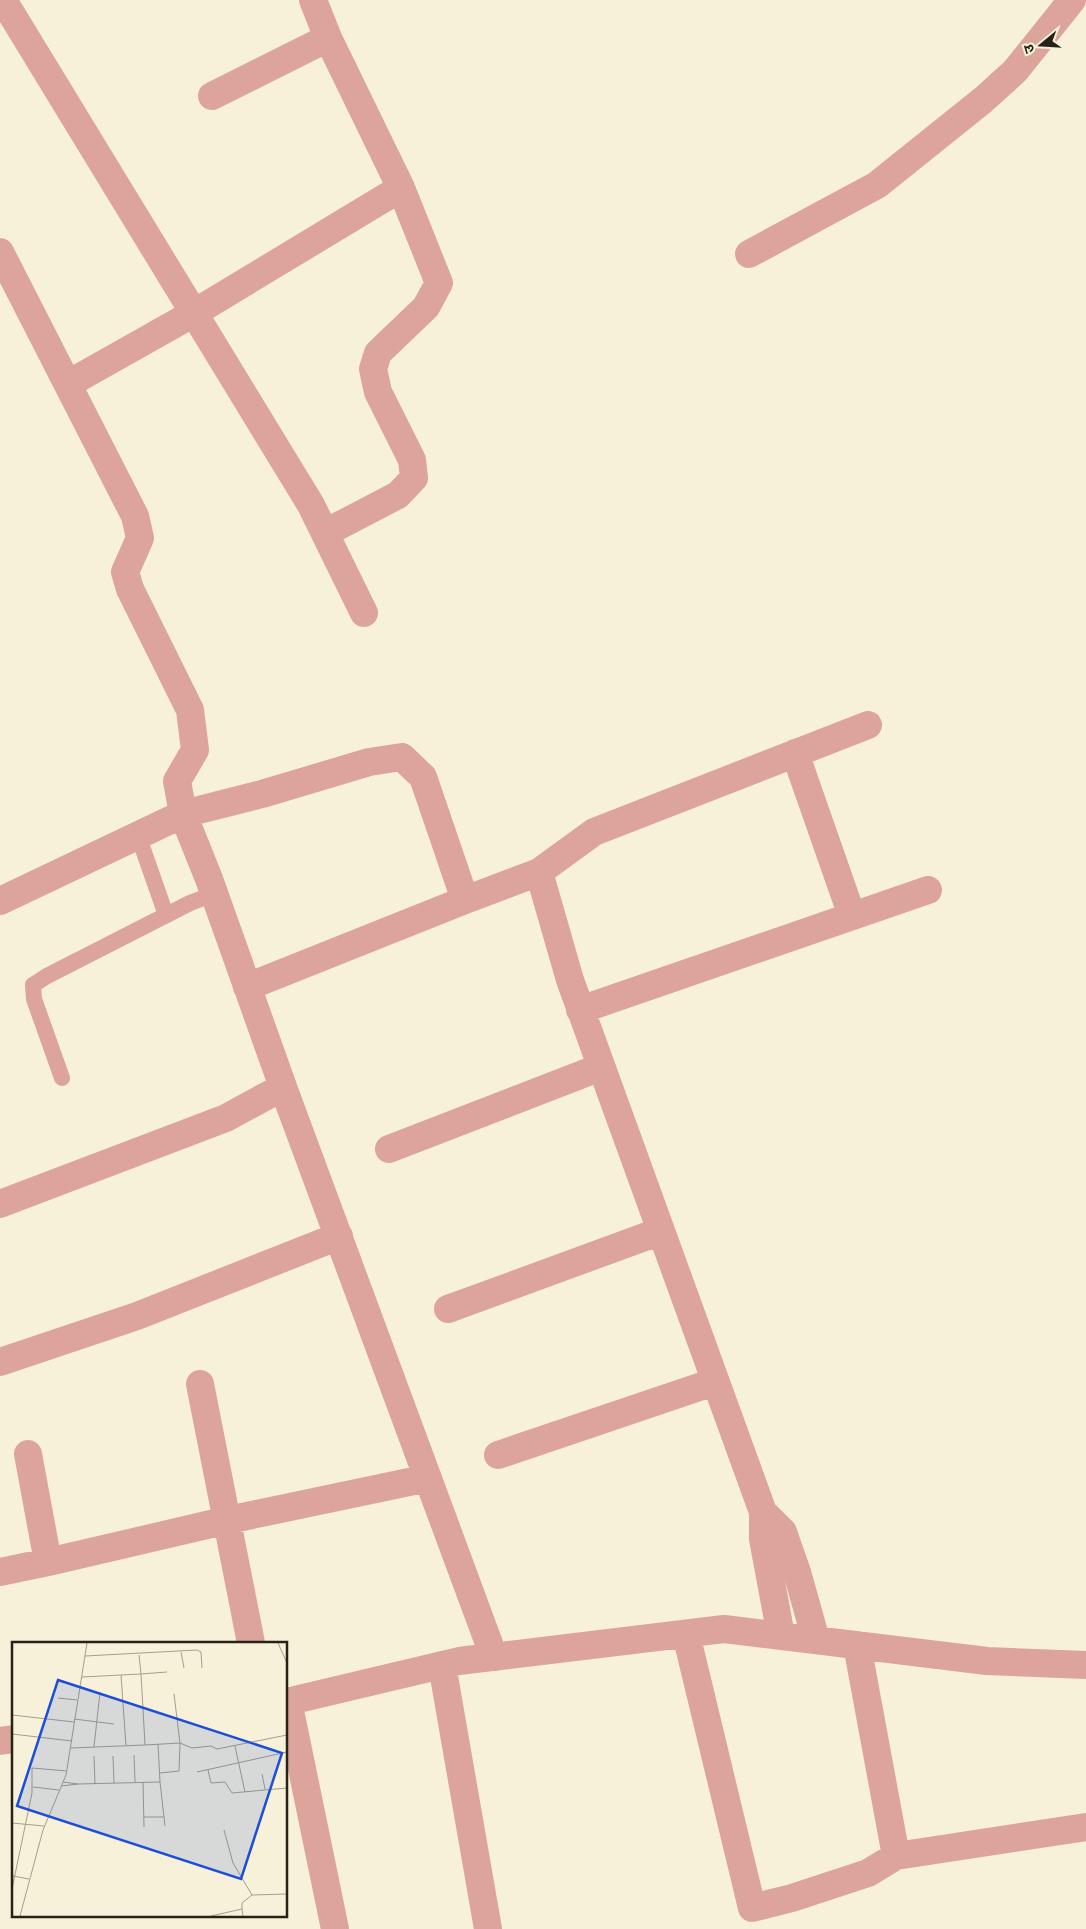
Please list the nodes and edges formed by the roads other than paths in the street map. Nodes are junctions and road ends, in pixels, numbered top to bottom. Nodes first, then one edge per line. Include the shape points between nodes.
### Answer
1 (3, 0) edge
2 (313, 0) edge
3 (1072, 0) edge
4 (328, 38) junction
5 (212, 96) dead end
6 (401, 188) junction
7 (0, 252) edge
8 (749, 254) dead end
9 (194, 313) junction
10 (68, 384) junction
11 (325, 534) junction
12 (364, 614) dead end
13 (868, 725) dead end
14 (795, 753) junction
15 (182, 814) junction
16 (138, 835) junction
17 (539, 872) junction
18 (928, 890) dead end
19 (214, 894) junction
20 (464, 900) junction
21 (0, 902) edge
22 (166, 915) junction
23 (852, 916) junction
24 (247, 987) junction
25 (580, 1010) junction
26 (601, 1068) junction
27 (62, 1078) dead end
28 (283, 1087) junction
29 (389, 1149) dead end
30 (0, 1204) edge
31 (661, 1230) junction
32 (338, 1236) junction
33 (448, 1309) dead end
34 (0, 1362) edge
35 (714, 1382) junction
36 (200, 1384) dead end
37 (28, 1454) dead end
38 (498, 1455) dead end
39 (428, 1478) junction
40 (763, 1512) junction
41 (228, 1520) junction
42 (48, 1562) junction
43 (0, 1572) edge
44 (686, 1634) junction
45 (781, 1636) junction
46 (816, 1640) junction
47 (251, 1642) edge
48 (857, 1645) junction
49 (494, 1657) junction
50 (1086, 1665) edge
51 (442, 1666) junction
52 (288, 1701) edge
53 (288, 1706) edge
54 (1086, 1827) edge
55 (896, 1856) junction
56 (753, 1919) edge
57 (335, 1929) edge
58 (488, 1929) edge

1 - 9 street
2 - 4 street
3 - 8 street via 1015,71 877,185
4 - 5 street
4 - 6 street
6 - 9 street
6 - 11 street via 439,283 426,308 378,353 373,369 378,392 412,460 414,478 398,495
7 - 10 street
9 - 10 street
9 - 11 street via 311,505
10 - 15 street via 135,516 140,538 124,572 190,710 195,750 178,781
11 - 12 street
13 - 14 street
14 - 17 street via 594,832
14 - 23 street
15 - 16 street
15 - 19 street
15 - 20 street via 369,762 402,757 423,778
16 - 21 street
16 - 22 lane
17 - 20 street
17 - 25 street
18 - 23 street
19 - 22 lane
19 - 24 street
20 - 24 street
22 - 27 lane via 33,985 34,999
23 - 25 street
24 - 28 street
25 - 26 street
26 - 29 street
26 - 31 street
28 - 30 street via 226,1118
28 - 32 street
31 - 33 street
31 - 35 street
32 - 34 street via 137,1316
32 - 39 street
35 - 38 street
35 - 40 street
36 - 41 street
37 - 42 street
39 - 41 street
39 - 49 street
40 - 45 street via 763,1539
40 - 46 street via 783,1532
41 - 42 street
41 - 47 street
42 - 43 street
44 - 45 street via 724,1629
44 - 49 street
44 - 56 street
45 - 46 street
46 - 48 street
48 - 50 street via 987,1661
48 - 55 street
49 - 51 street
51 - 52 street
51 - 58 street
53 - 57 street
54 - 55 street
55 - 56 street via 868,1873 792,1898

